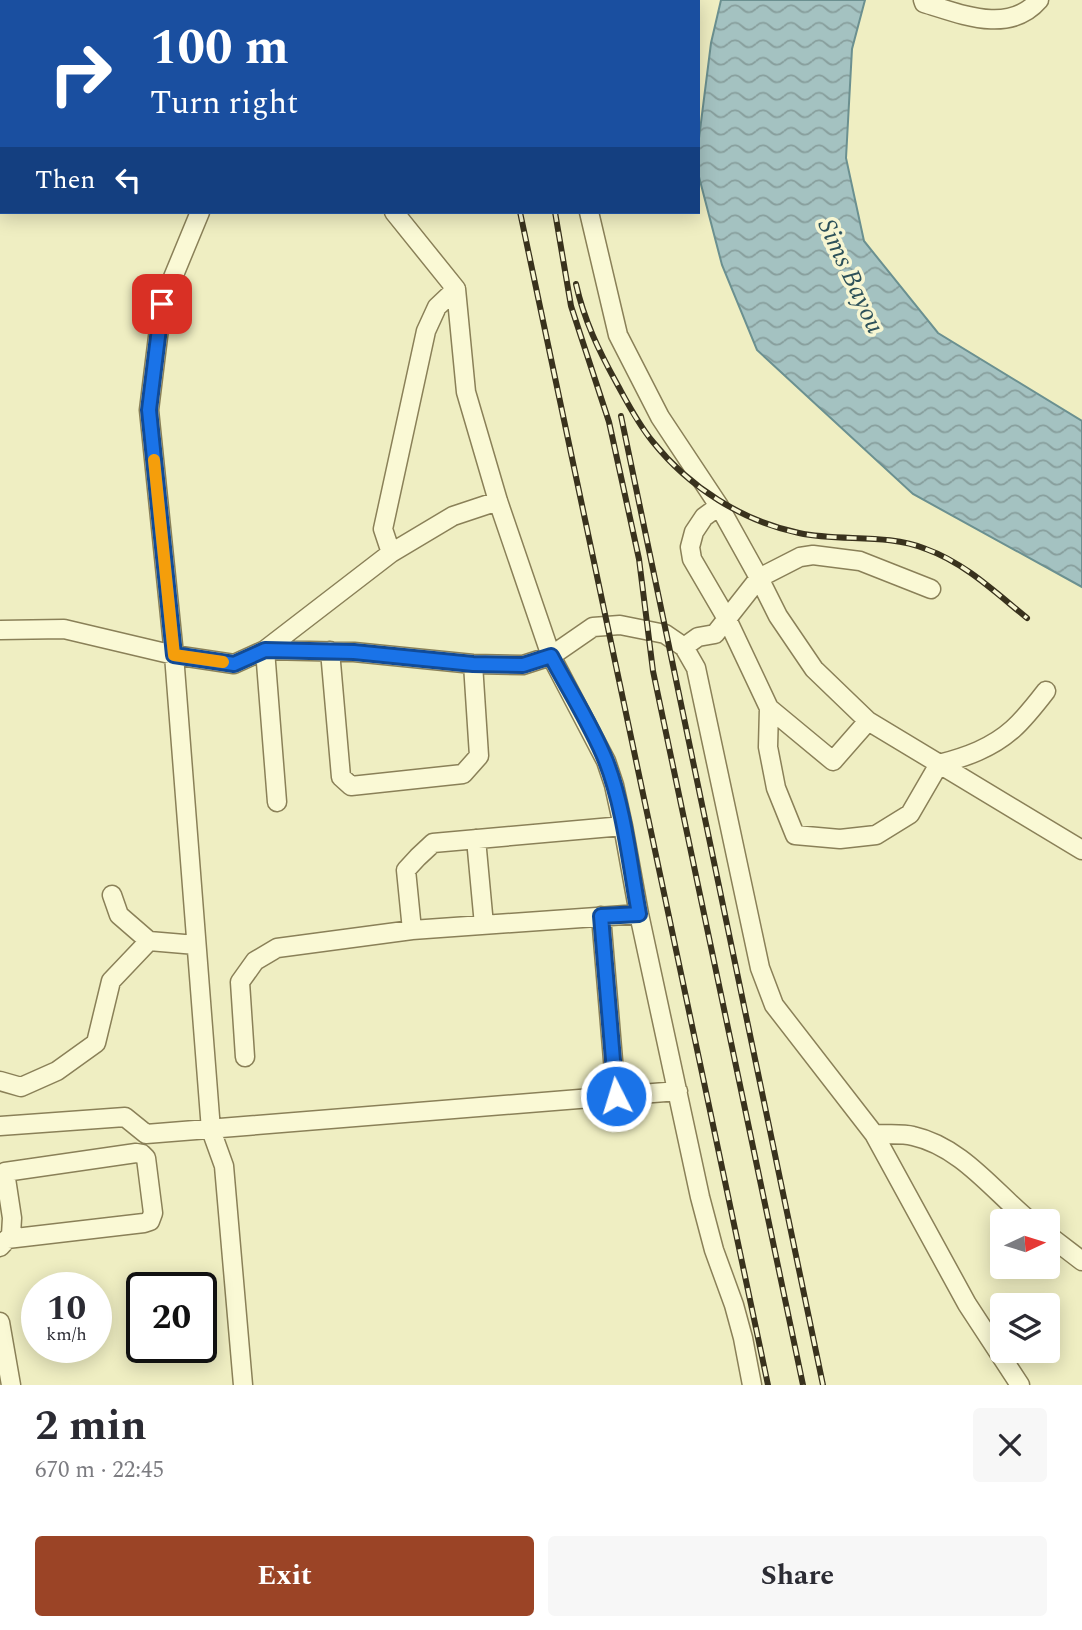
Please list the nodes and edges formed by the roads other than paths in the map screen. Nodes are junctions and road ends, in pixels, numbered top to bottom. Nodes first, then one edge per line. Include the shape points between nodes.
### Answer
1 (923, 0) edge
2 (1039, 0) edge
3 (199, 214) edge
4 (396, 214) edge
5 (589, 214) edge
6 (456, 289) junction
7 (498, 501) junction
8 (719, 506) junction
9 (391, 553) junction
10 (759, 578) junction
11 (931, 589) dead end
12 (727, 619) junction
13 (0, 630) edge
14 (684, 647) junction
15 (265, 650) junction
16 (330, 651) junction
17 (174, 655) junction
18 (551, 656) junction
19 (473, 664) junction
20 (1046, 691) dead end
21 (769, 708) junction
22 (868, 721) junction
23 (939, 764) junction
24 (277, 802) dead end
25 (623, 826) junction
26 (476, 839) junction
27 (1082, 850) edge
28 (112, 895) dead end
29 (639, 914) junction
30 (601, 916) junction
31 (484, 925) junction
32 (412, 930) junction
33 (149, 941) junction
34 (196, 945) junction
35 (245, 1058) dead end
36 (0, 1081) edge
37 (678, 1091) junction
38 (616, 1096) junction
39 (0, 1126) edge
40 (211, 1130) junction
41 (874, 1134) junction
42 (1015, 1209) edge
43 (4, 1243) edge
44 (1060, 1244) edge
45 (1082, 1261) edge
46 (0, 1322) edge
47 (11, 1385) edge
48 (243, 1385) edge
49 (752, 1385) edge
50 (1020, 1385) edge

1 - 2 lane via 992,20 1016,17
3 - 17 lane via 162,304 149,410
4 - 6 lane
5 - 8 lane via 618,335 660,417
6 - 7 lane via 466,392
6 - 9 lane via 437,307 426,331 383,529
7 - 9 lane via 453,516
7 - 18 lane
8 - 10 lane
8 - 12 lane via 704,517 690,547 692,559
9 - 15 lane
10 - 11 lane via 794,559 813,555 859,561
10 - 12 lane
10 - 22 lane via 814,669
12 - 14 lane via 715,634 698,637
12 - 21 lane
13 - 17 lane via 64,629
14 - 18 lane via 659,632 593,626
14 - 41 lane via 696,668 760,968 774,1004
15 - 16 lane
15 - 17 lane via 234,664
15 - 24 lane
16 - 19 lane
16 - 19 lane via 341,777 351,786 463,774 479,756
17 - 34 lane
18 - 19 lane via 523,665
18 - 25 lane via 606,761
20 - 23 lane via 1014,729 988,747
21 - 22 lane via 833,761
21 - 23 lane via 768,747 776,788 796,835 840,839 876,835 910,814
22 - 23 lane
23 - 27 lane
25 - 26 lane
25 - 29 lane
26 - 31 lane
26 - 32 lane via 433,843 406,870
28 - 33 lane via 119,915
29 - 30 lane
29 - 37 lane
30 - 31 lane
30 - 38 lane
31 - 32 lane
32 - 35 lane via 277,948 255,961 240,982
33 - 34 lane
33 - 36 lane via 111,981 96,1043 57,1071 21,1087
34 - 40 lane
37 - 38 lane
37 - 49 lane via 700,1197 734,1305
38 - 40 lane
39 - 40 lane via 125,1116 146,1135
40 - 48 lane via 224,1166
41 - 42 lane via 912,1135 938,1145 967,1163
41 - 50 lane via 967,1304
43 - 43 lane via 11,1235 12,1218 5,1172 136,1153 146,1158 153,1213 150,1221
44 - 45 lane
46 - 47 lane

